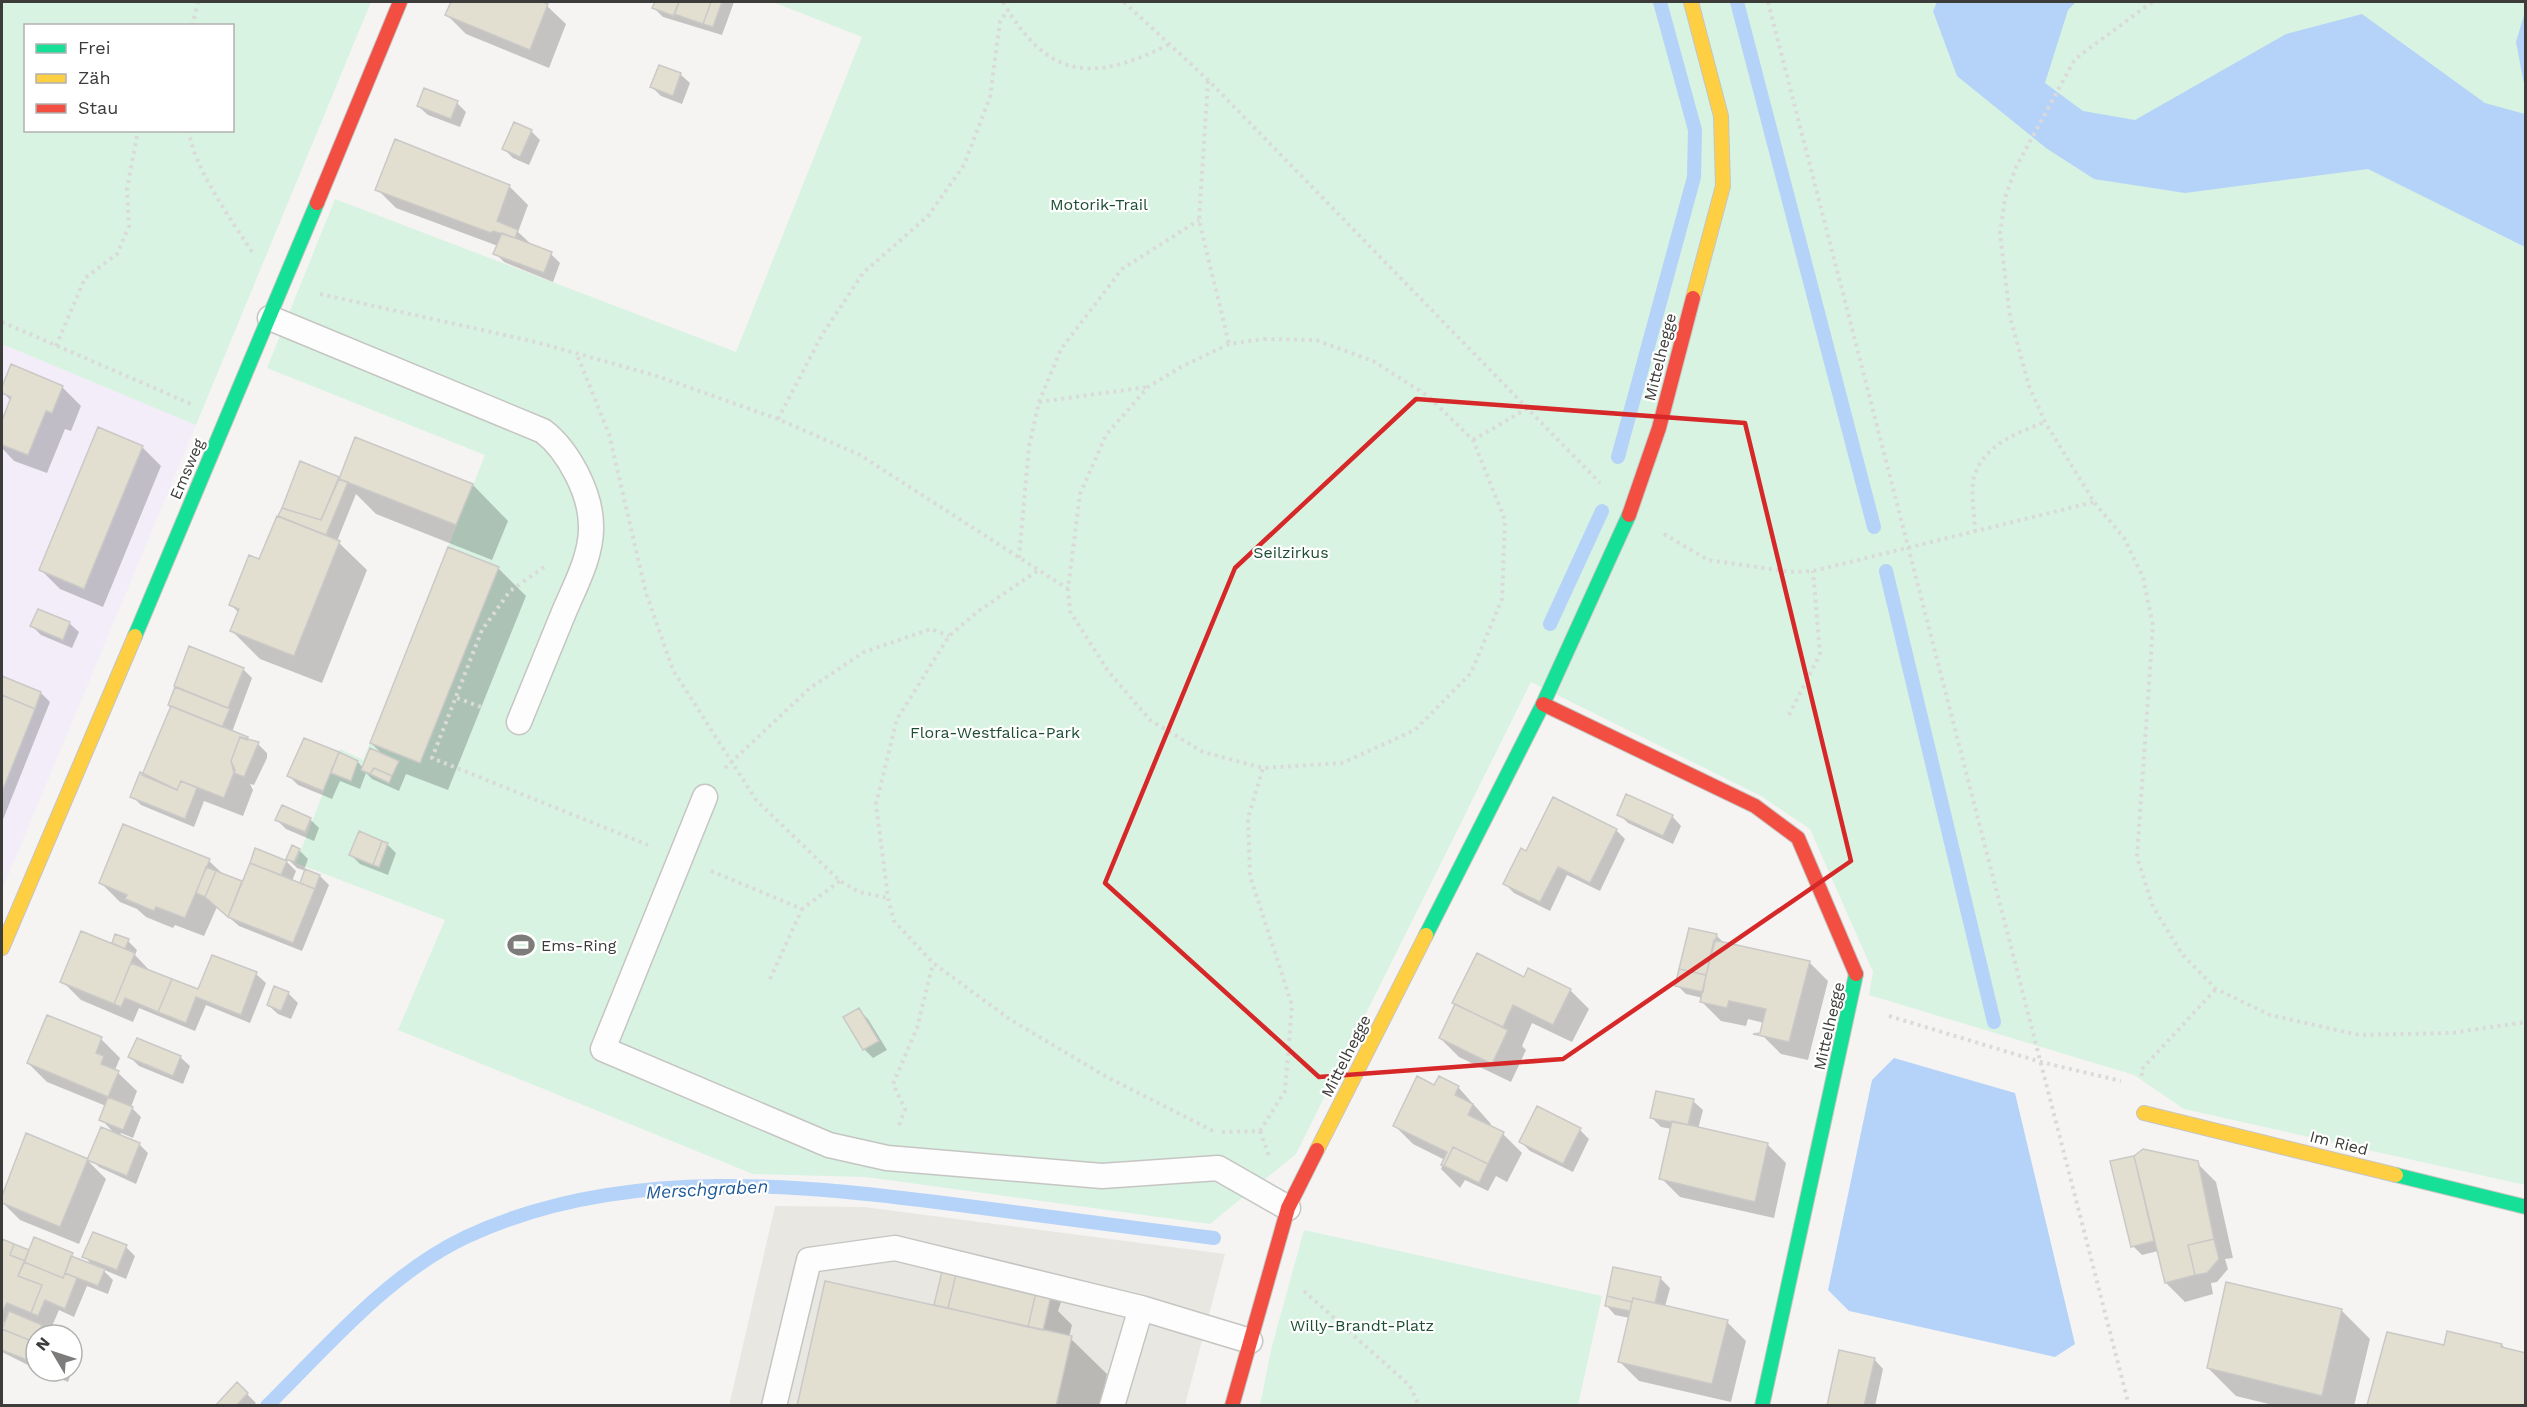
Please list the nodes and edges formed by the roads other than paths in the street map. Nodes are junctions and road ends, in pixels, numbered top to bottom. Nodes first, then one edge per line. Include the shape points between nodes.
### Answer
1 (400, 2) edge
2 (1691, 2) edge
3 (270, 318) junction
4 (1543, 704) junction
5 (519, 722) dead end
6 (705, 797) dead end
7 (2, 948) edge
8 (2144, 1113) road end
9 (2526, 1206) edge
10 (1288, 1208) junction
11 (1141, 1308) junction
12 (1250, 1341) junction
13 (774, 1406) edge
14 (1112, 1406) edge
15 (1232, 1406) edge
16 (1762, 1406) edge

1 - 3 street, Emsweg
2 - 4 street, Mittelhegge via 1721,116 1723,186 1659,428 1630,513
3 - 5 lane via 543,431 558,442 568,458 583,490 591,525 586,558
3 - 7 street, Emsweg
4 - 10 street, Mittelhegge
4 - 16 street, Mittelhegge via 1755,806 1798,838 1857,977
6 - 10 lane via 603,1049 830,1145 887,1158 1102,1176 1218,1168
8 - 9 street, Im Ried
10 - 12 street, Mittelhegge
11 - 12 lane
11 - 13 lane via 895,1248 809,1260
11 - 14 lane
12 - 15 street, Mittelhegge

